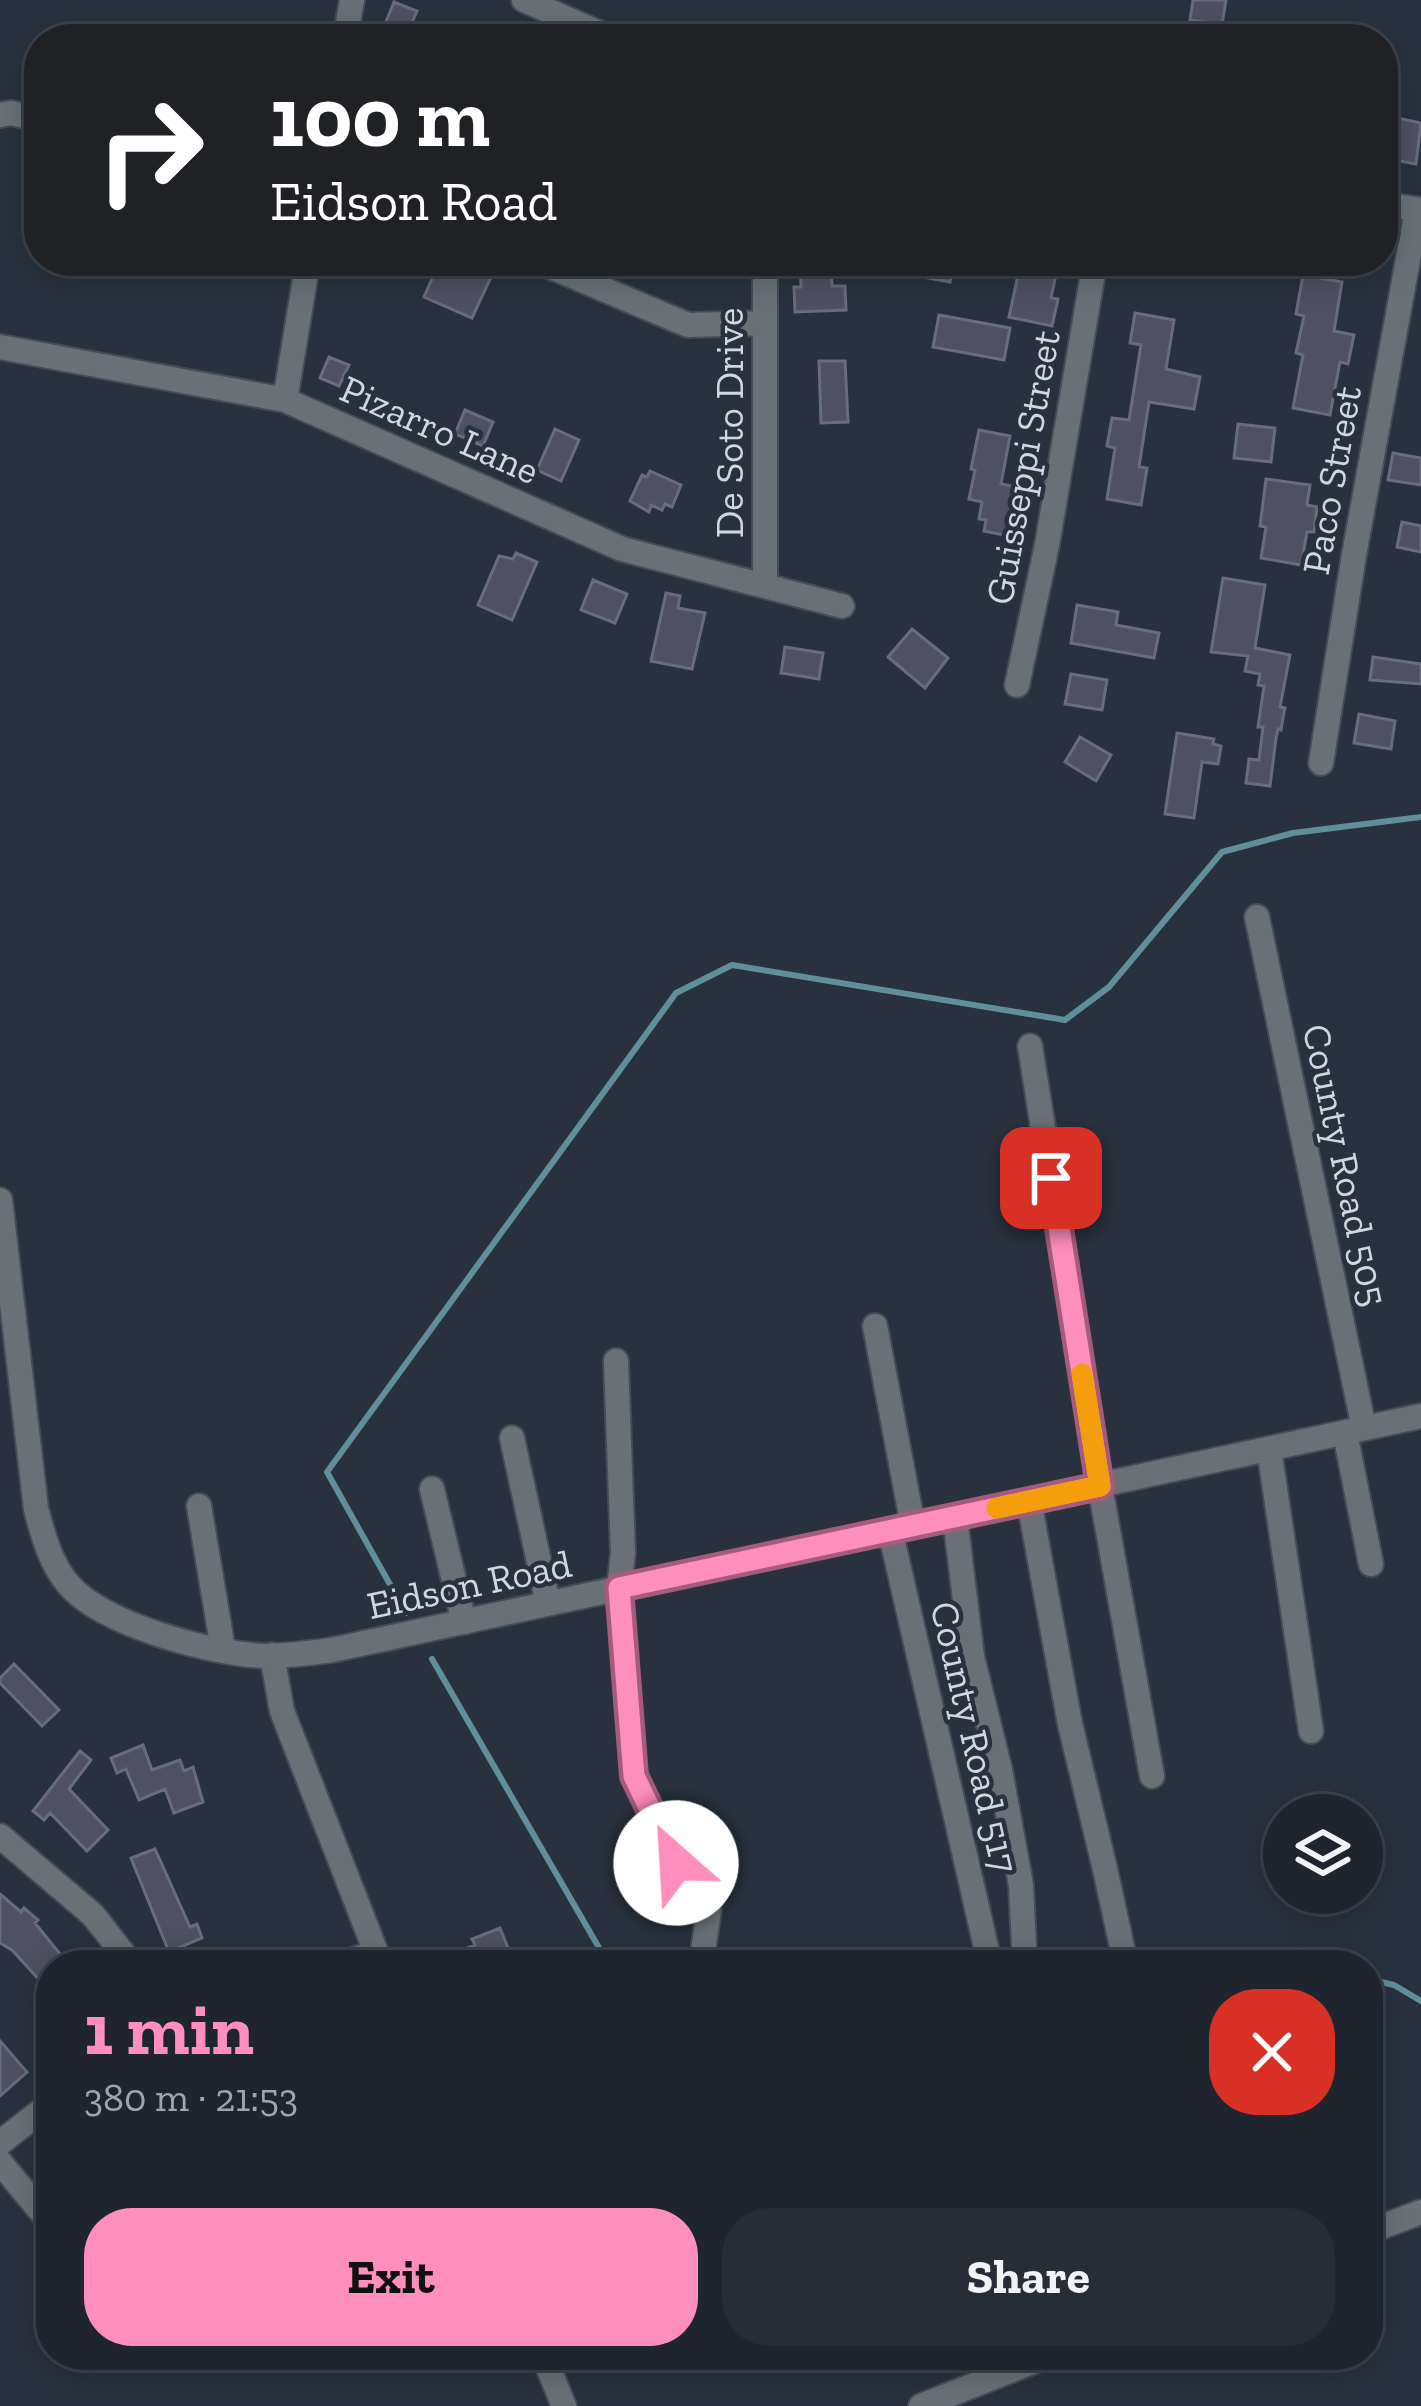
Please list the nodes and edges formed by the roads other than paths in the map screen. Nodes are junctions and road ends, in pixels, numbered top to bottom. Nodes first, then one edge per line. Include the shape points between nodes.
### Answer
1 (524, 0) edge
2 (579, 24) edge
3 (1419, 210) edge
4 (306, 276) edge
5 (572, 276) edge
6 (765, 276) edge
7 (1092, 276) edge
8 (765, 323) junction
9 (0, 347) edge
10 (285, 400) junction
11 (765, 586) junction
12 (842, 606) dead end
13 (1017, 685) dead end
14 (1321, 763) dead end
15 (1257, 917) dead end
16 (1030, 1046) dead end
17 (0, 1200) edge
18 (875, 1326) dead end
19 (616, 1361) dead end
20 (1421, 1416) edge
21 (1354, 1431) junction
22 (512, 1438) dead end
23 (1269, 1450) junction
24 (1100, 1486) junction
25 (432, 1489) dead end
26 (1029, 1501) junction
27 (199, 1506) dead end
28 (955, 1517) junction
29 (901, 1528) junction
30 (1371, 1564) dead end
31 (619, 1588) junction
32 (548, 1604) junction
33 (464, 1622) junction
34 (223, 1649) junction
35 (272, 1655) junction
36 (1311, 1731) dead end
37 (1152, 1775) dead end
38 (0, 1836) edge
39 (120, 1950) edge
40 (375, 1950) edge
41 (703, 1950) edge
42 (987, 1950) edge
43 (1024, 1950) edge
44 (1123, 1950) edge
45 (36, 2115) edge
46 (0, 2143) edge
47 (0, 2162) edge
48 (36, 2206) edge
49 (1421, 2212) edge
50 (1383, 2226) edge
51 (549, 2370) edge
52 (1012, 2370) edge
53 (564, 2406) edge
54 (921, 2406) edge

1 - 2 street
3 - 14 street, Paco Street
4 - 10 street
5 - 8 street via 688,326
6 - 8 street, De Soto Drive
7 - 13 street, Guisseppi Street
8 - 11 street, De Soto Drive
9 - 10 street, Pizarro Lane
10 - 11 street, Pizarro Lane via 622,549
11 - 12 street, Pizarro Lane
15 - 21 street, County Road 505
16 - 24 street
17 - 34 street, Eidson Road via 32,1488 48,1550 68,1585 97,1610
18 - 29 street, County Road 517
19 - 31 street
20 - 21 street, Eidson Road
21 - 23 street, Eidson Road
21 - 30 street, County Road 505
22 - 32 street
23 - 24 street, Eidson Road
23 - 36 street
24 - 26 street, Eidson Road
24 - 37 street
25 - 33 street
26 - 28 street, Eidson Road
26 - 44 street
27 - 34 street
28 - 29 street, Eidson Road
28 - 43 street via 972,1657 1022,1885
29 - 31 street, Eidson Road
29 - 42 street, County Road 517
31 - 32 street, Eidson Road
31 - 41 street via 634,1776 709,1910
32 - 33 street, Eidson Road
33 - 35 street, Eidson Road
34 - 35 street, Eidson Road
35 - 40 street via 282,1711
38 - 39 street via 93,1915
45 - 46 street
47 - 48 street
49 - 50 street
51 - 53 street
52 - 54 street

